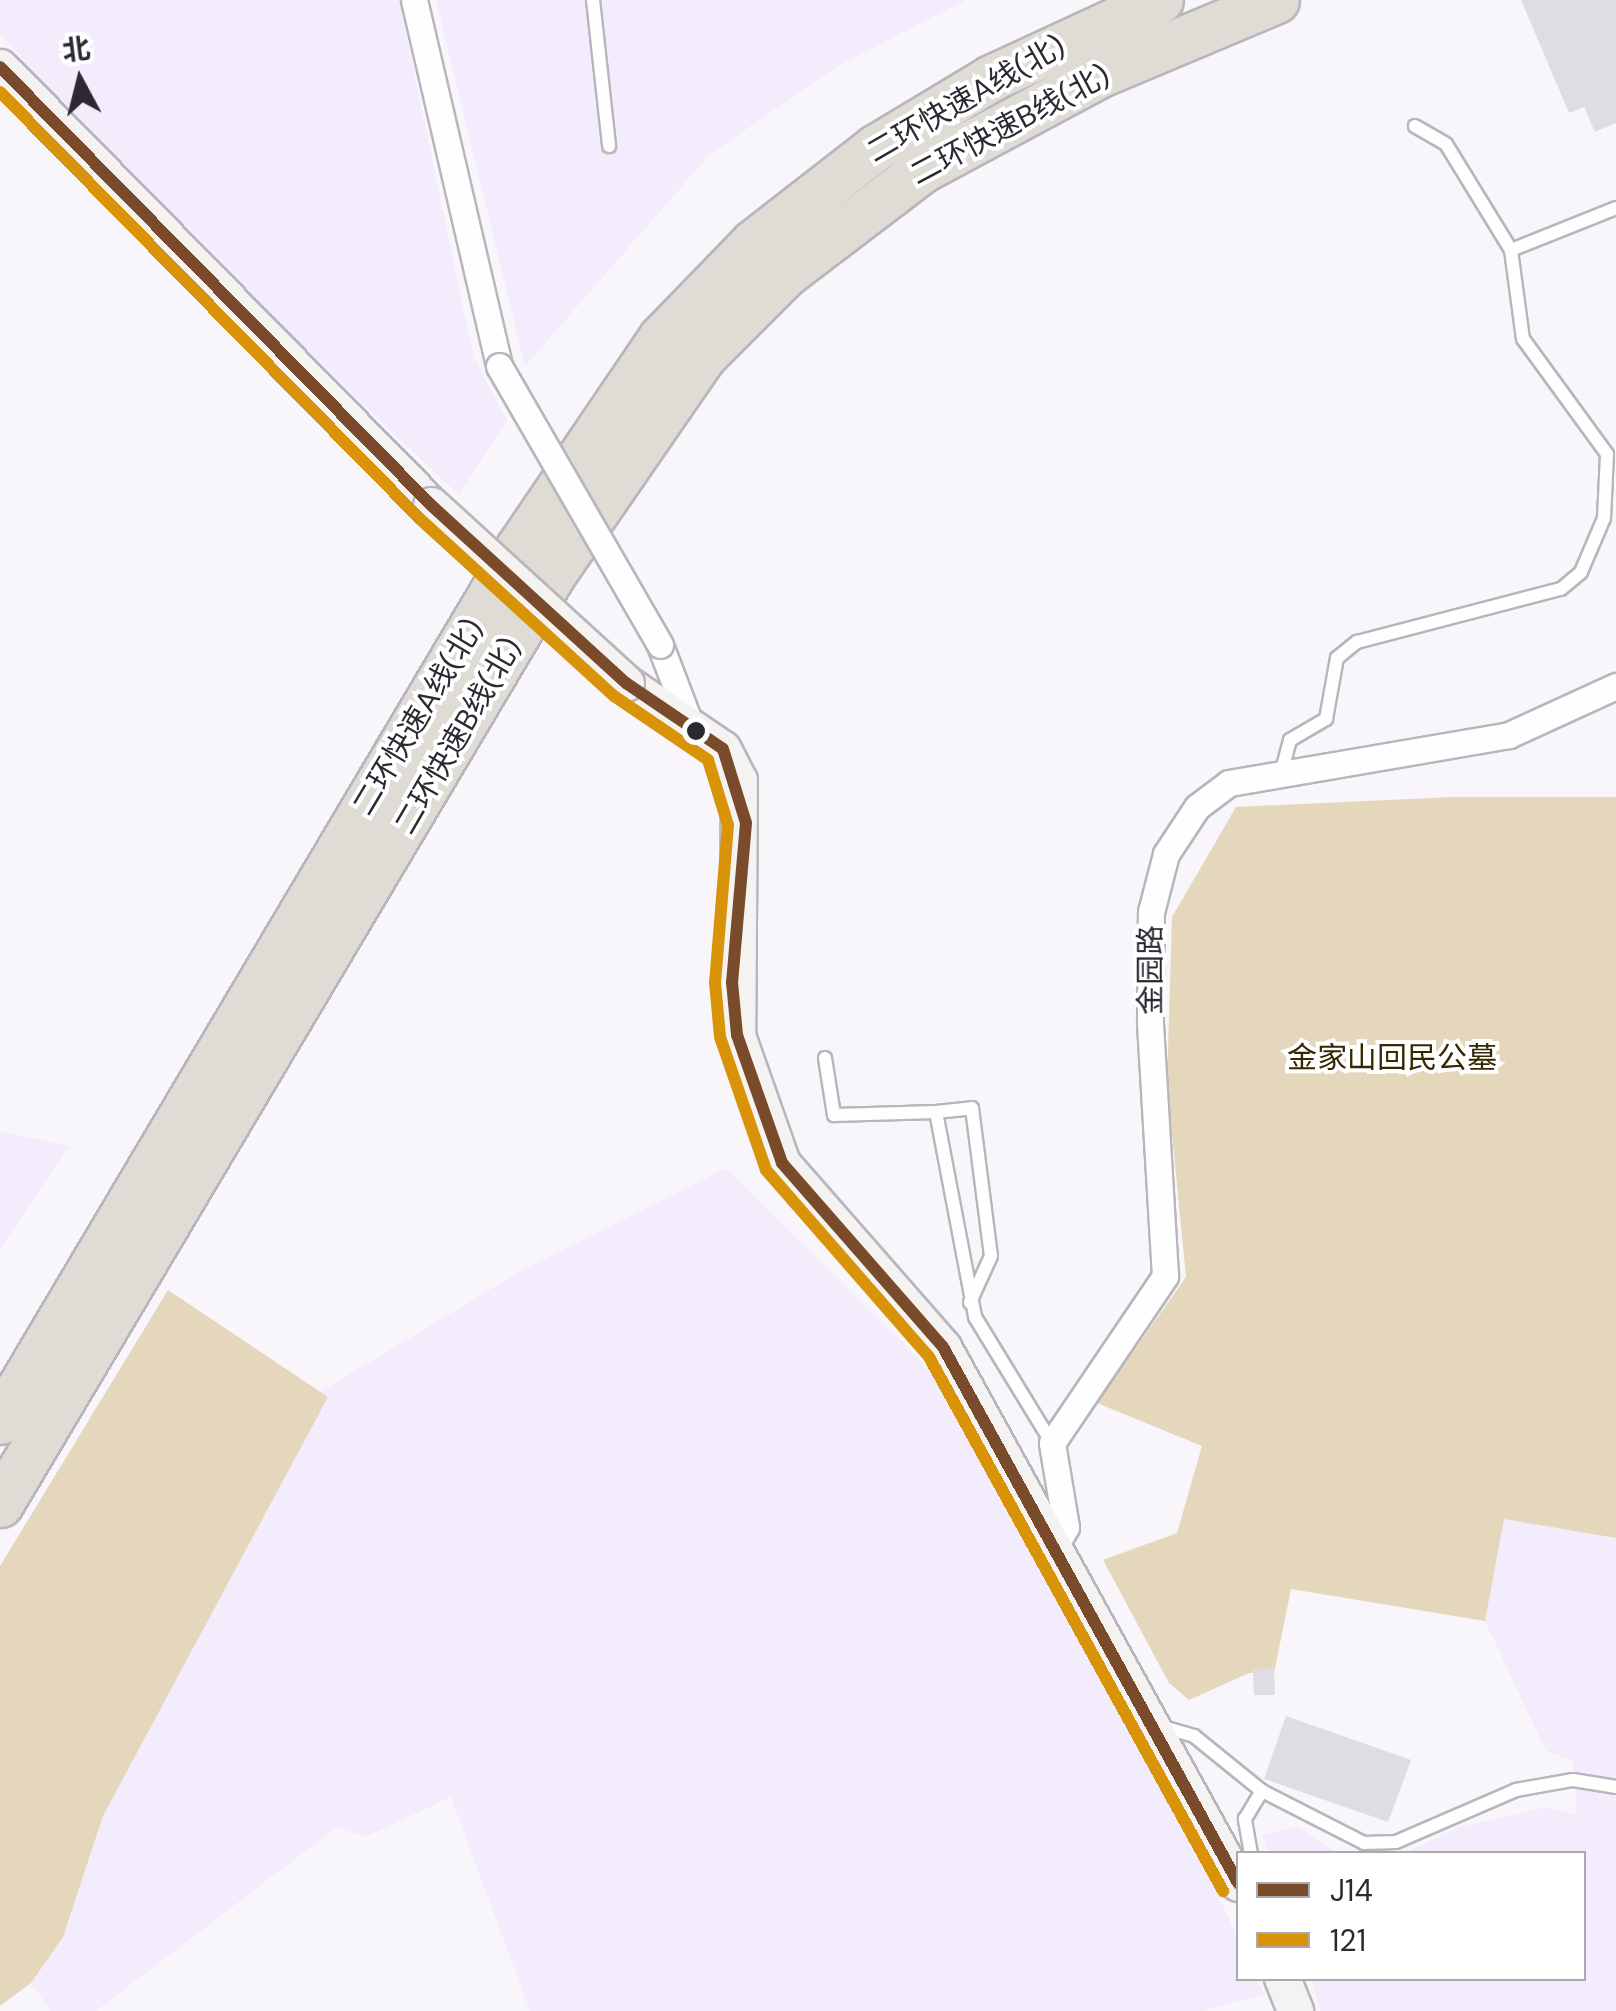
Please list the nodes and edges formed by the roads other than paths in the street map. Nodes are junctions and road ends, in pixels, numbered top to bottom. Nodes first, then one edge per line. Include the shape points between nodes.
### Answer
1 (414, 0) edge
2 (592, 0) edge
3 (1115, 0) edge
4 (1160, 0) edge
5 (1276, 0) edge
6 (1078, 35) junction
7 (0, 66) edge
8 (1414, 126) dead end
9 (609, 146) dead end
10 (1616, 208) edge
11 (1511, 250) junction
12 (1616, 686) edge
13 (689, 722) junction
14 (1282, 770) junction
15 (826, 1058) dead end
16 (936, 1112) junction
17 (970, 1302) junction
18 (0, 1421) edge
19 (1052, 1442) junction
20 (0, 1504) edge
21 (1055, 1546) junction
22 (1155, 1725) junction
23 (1616, 1786) edge
24 (1262, 1791) junction
25 (1251, 1851) edge
26 (1236, 1879) edge
27 (1283, 1981) edge
28 (1295, 2011) edge

1 - 13 street, bridge via 499,366 660,645
2 - 9 lane
3 - 6 lane
4 - 6 highway, 二环快速A线(北)
5 - 20 highway, 二环快速B线(北) via 1098,75 922,169 785,274 703,356 552,575
6 - 18 highway, 二环快速A线(北) via 991,78 829,182 661,338 519,547
7 - 13 street, bridge via 431,505 626,682
8 - 11 lane via 1446,144
10 - 11 lane
11 - 14 lane via 1523,339 1607,454 1604,518 1581,572 1561,589 1357,642 1337,658 1326,719 1290,740
12 - 14 street, 金园路 via 1509,735
13 - 21 street via 723,749 739,780 746,823 732,982 750,1094 782,1162 944,1347
14 - 19 street, 金园路 via 1229,783 1197,806 1166,854 1150,912 1165,1276
15 - 16 lane via 834,1114
16 - 17 lane
16 - 17 lane via 972,1108 991,1256
17 - 19 lane
19 - 21 street via 1066,1527
21 - 22 street
22 - 24 lane via 1194,1736
22 - 26 street
23 - 24 lane via 1574,1780 1516,1790 1396,1842 1364,1843
24 - 25 lane via 1246,1818
27 - 28 street

